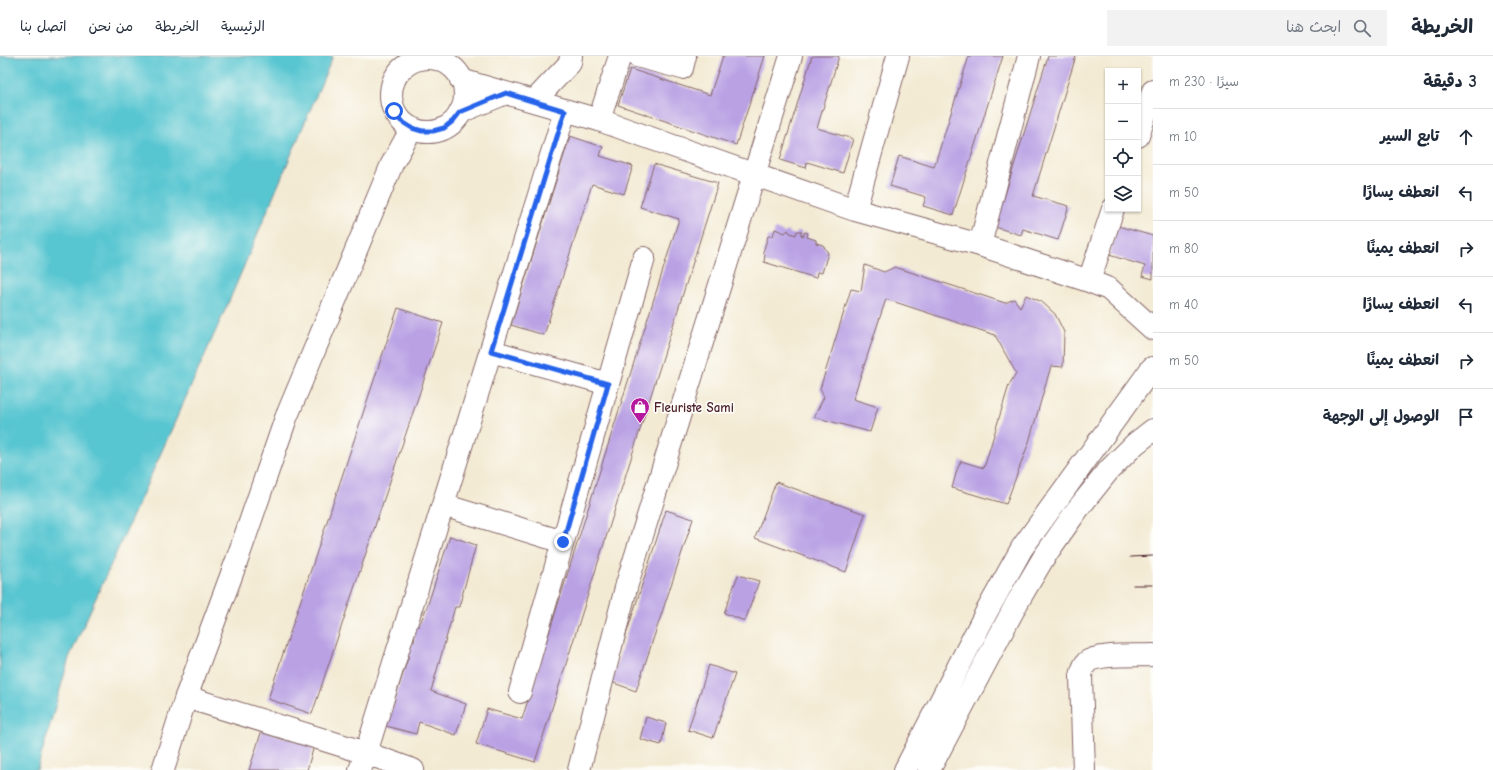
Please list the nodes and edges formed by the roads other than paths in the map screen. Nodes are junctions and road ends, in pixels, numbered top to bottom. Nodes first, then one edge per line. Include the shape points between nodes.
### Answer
1 (571, 56) edge
2 (620, 56) edge
3 (637, 56) edge
4 (685, 56) edge
5 (791, 56) edge
6 (898, 56) edge
7 (1029, 56) edge
8 (427, 57) edge
9 (461, 80) junction
10 (1153, 92) edge
11 (506, 93) junction
12 (534, 101) junction
13 (565, 111) junction
14 (460, 112) junction
15 (599, 120) junction
16 (1141, 127) edge
17 (412, 128) junction
18 (754, 174) junction
19 (855, 210) junction
20 (1112, 212) edge
21 (980, 245) junction
22 (644, 258) dead end
23 (1089, 281) junction
24 (1153, 329) edge
25 (491, 351) junction
26 (1153, 372) edge
27 (608, 384) junction
28 (1153, 430) edge
29 (443, 506) junction
30 (563, 542) junction
31 (1153, 655) edge
32 (520, 692) dead end
33 (186, 697) junction
34 (363, 762) edge
35 (163, 770) edge
36 (413, 770) edge
37 (578, 770) edge
38 (905, 770) edge
39 (929, 770) edge
40 (1084, 770) edge

1 - 12 street via 570,63
2 - 15 street
3 - 4 street via 682,68
5 - 18 street
6 - 19 street
7 - 21 street
8 - 9 street via 447,64 456,71
8 - 17 street via 414,60 404,67 396,76 392,87 394,111 401,121
9 - 11 street
9 - 14 street via 464,102
10 - 16 street
11 - 12 street
11 - 14 street
12 - 13 street
13 - 15 street
13 - 25 street
14 - 17 street via 444,128 422,131
15 - 18 street
17 - 33 street via 392,164 286,418
18 - 19 street
18 - 37 street via 627,584
19 - 21 street
20 - 23 street
21 - 23 street
22 - 27 street
23 - 24 street via 1109,289
25 - 27 street
25 - 29 street
26 - 38 street via 1022,548
27 - 30 street
28 - 39 street via 1109,470 1044,557
29 - 30 street
29 - 34 street
30 - 32 street
31 - 40 street via 1101,657 1086,663 1081,676
33 - 34 street
33 - 35 street
34 - 36 street

